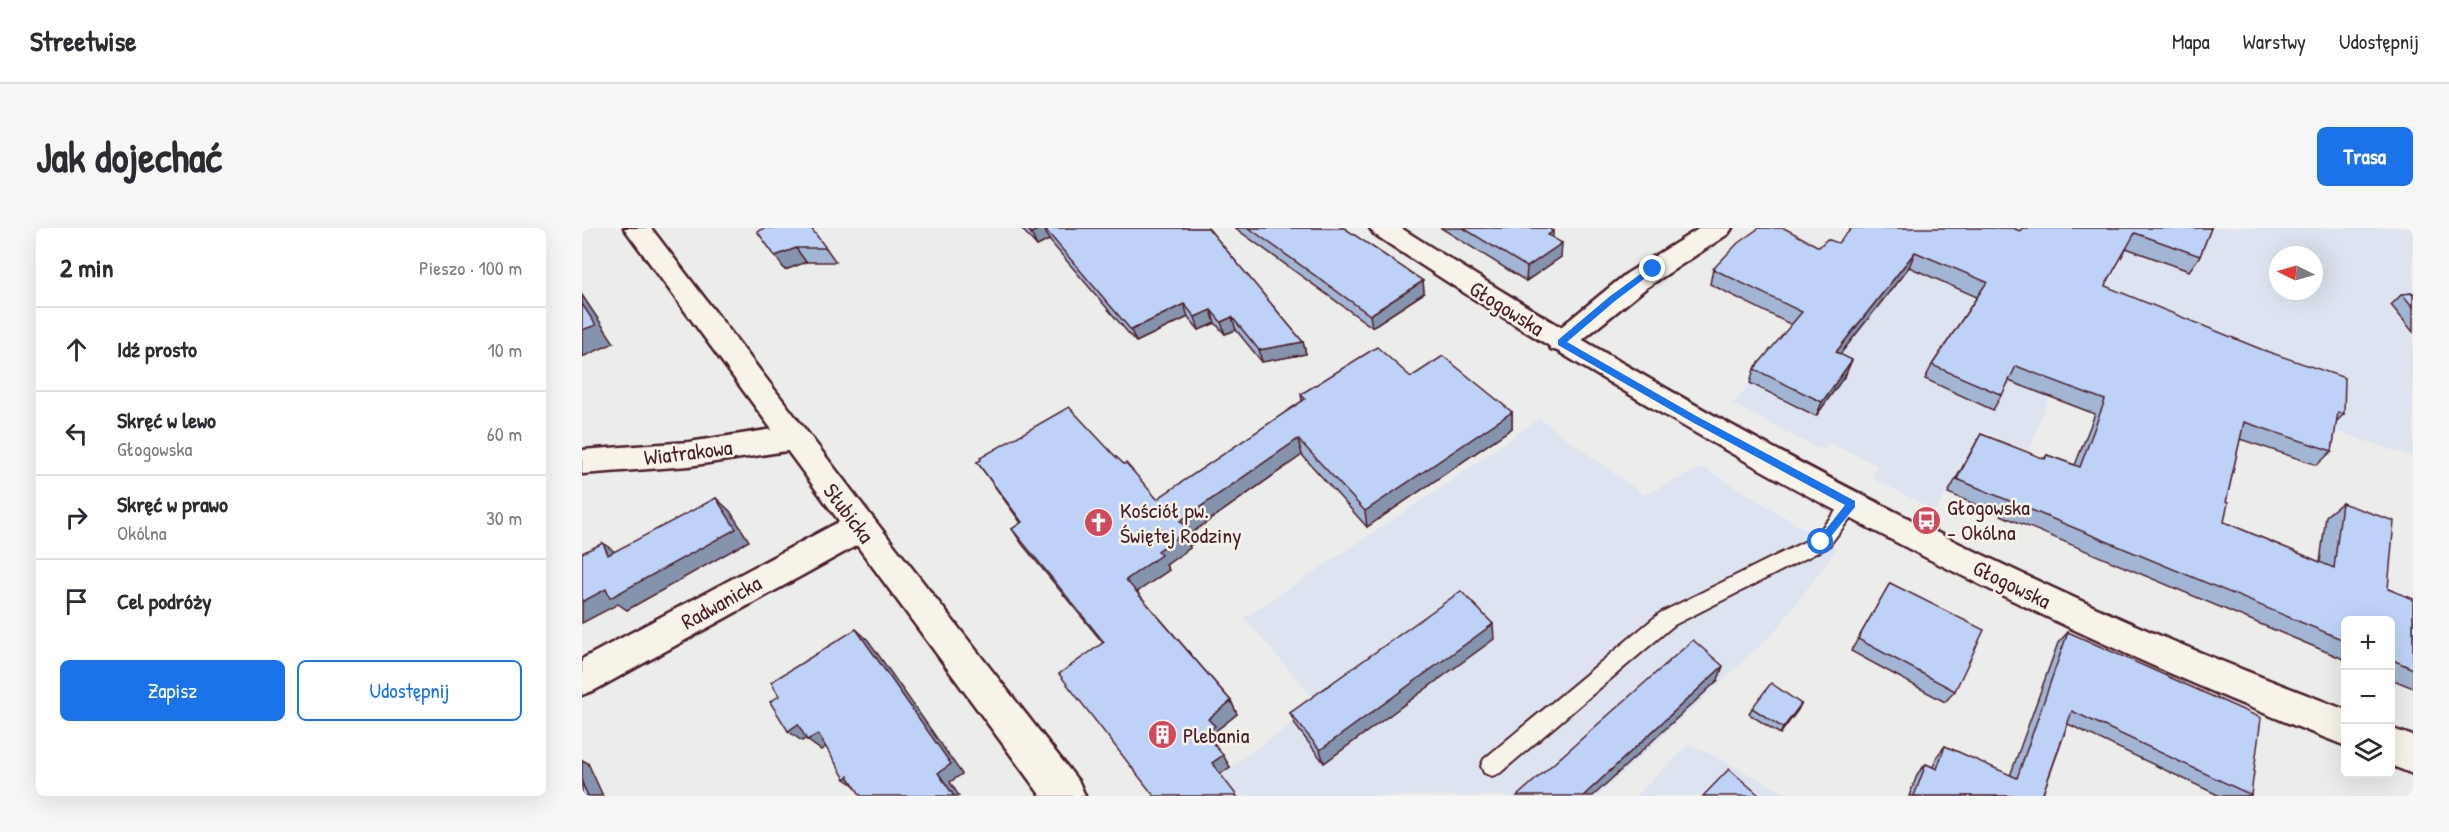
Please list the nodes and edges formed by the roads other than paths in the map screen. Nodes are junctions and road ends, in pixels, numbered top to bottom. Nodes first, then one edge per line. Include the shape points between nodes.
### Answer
1 (637, 228) edge
2 (1383, 228) edge
3 (1719, 228) edge
4 (1561, 342) junction
5 (792, 438) junction
6 (582, 462) edge
7 (1852, 504) junction
8 (860, 527) junction
9 (582, 678) edge
10 (2341, 726) edge
11 (2395, 748) edge
12 (2413, 755) edge
13 (1492, 766) dead end
14 (1065, 796) edge

1 - 5 street, Słubicka
2 - 4 street, Głogowska
3 - 4 street via 1645,275
4 - 7 street, Głogowska
5 - 6 street, Wiatrakowa via 689,454
5 - 8 street, Słubicka
7 - 10 street, Głogowska via 2096,624
7 - 13 lane via 1821,542 1667,619
8 - 9 street, Radwanicka
8 - 14 street, Słubicka
11 - 12 street

